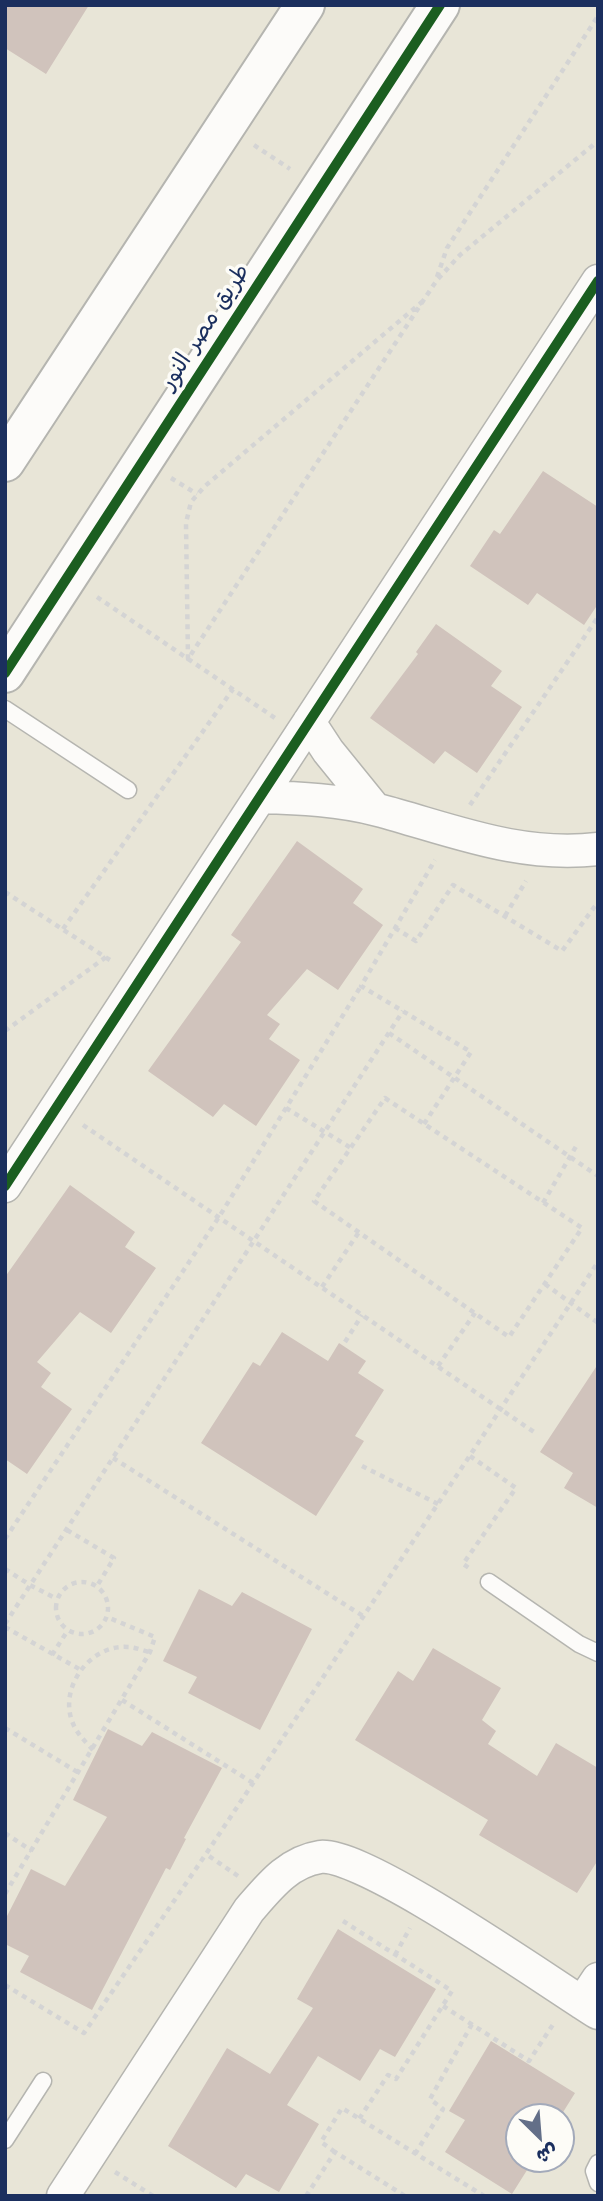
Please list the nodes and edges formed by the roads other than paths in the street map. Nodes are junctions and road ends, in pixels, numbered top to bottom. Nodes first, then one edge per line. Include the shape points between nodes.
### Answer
1 (305, 5) edge
2 (440, 5) edge
3 (598, 281) edge
4 (5, 461) edge
5 (5, 673) edge
6 (5, 709) edge
7 (305, 729) junction
8 (128, 790) dead end
9 (260, 797) junction
10 (375, 809) junction
11 (598, 849) edge
12 (5, 1186) edge
13 (489, 1582) road end
14 (598, 1653) edge
15 (587, 1998) edge
16 (43, 2081) dead end
17 (5, 2140) edge
18 (598, 2163) edge
19 (598, 2183) edge
20 (63, 2196) edge

1 - 4 street
2 - 5 street, طريق مصر النور
3 - 7 street
6 - 8 lane
7 - 9 street
7 - 10 street
9 - 10 street
9 - 12 street
10 - 11 street via 497,845
13 - 14 lane
15 - 20 street via 407,1891 356,1866 323,1857 299,1863 276,1879 249,1910
16 - 17 lane
18 - 19 lane via 594,2171

